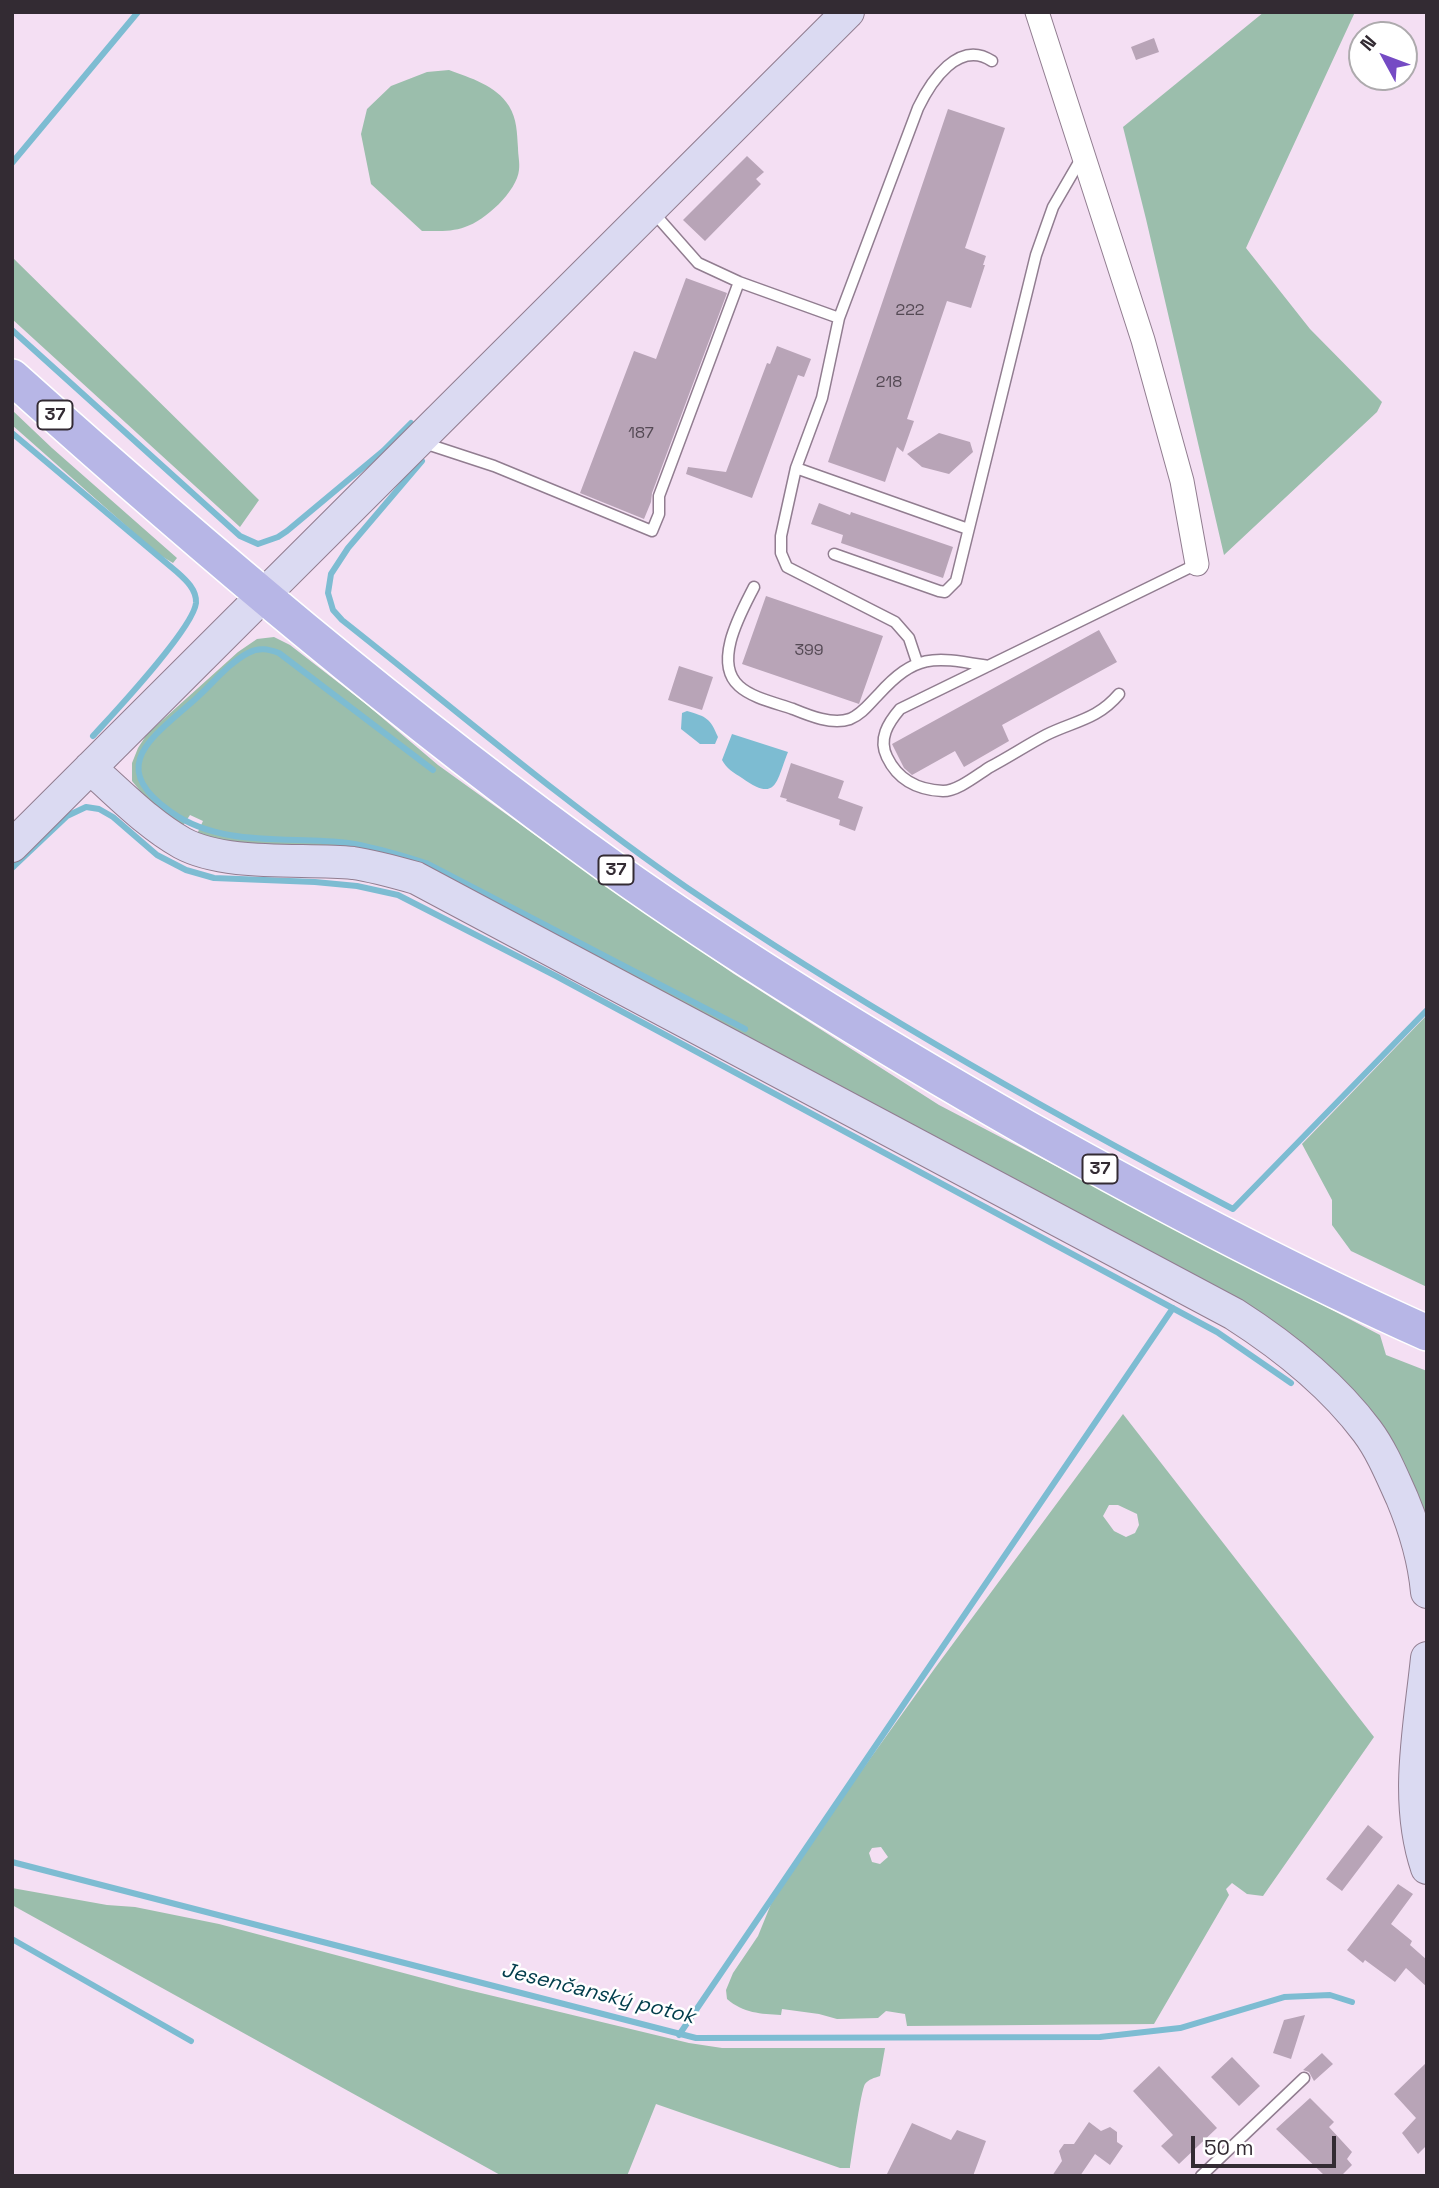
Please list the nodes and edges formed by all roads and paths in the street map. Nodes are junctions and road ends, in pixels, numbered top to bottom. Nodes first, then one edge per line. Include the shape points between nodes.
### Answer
1 (848, 12) edge
2 (1037, 12) edge
3 (992, 61) dead end
4 (1083, 156) junction
5 (651, 210) junction
6 (739, 282) junction
7 (839, 318) junction
8 (12, 377) edge
9 (422, 439) junction
10 (796, 468) junction
11 (968, 529) junction
12 (834, 554) dead end
13 (1197, 564) joint
14 (754, 587) dead end
15 (264, 596) junction
16 (917, 662) junction
17 (988, 666) junction
18 (1119, 694) dead end
19 (90, 768) junction
20 (12, 846) edge
21 (1427, 1334) edge
22 (1427, 1592) edge
23 (1427, 1658) edge
24 (1427, 1868) edge
25 (1304, 2078) dead end
26 (1201, 2176) edge

1 - 5 street
2 - 4 street
3 - 7 lane via 975,54 962,57 939,73 928,88
4 - 11 lane via 1053,207 1036,256
4 - 13 street via 1143,340 1182,481
5 - 6 lane via 698,263
5 - 9 street
6 - 7 lane
6 - 9 lane via 659,496 659,514 652,531
7 - 10 lane via 822,398
8 - 15 main road, 37
9 - 15 street
10 - 11 lane
10 - 16 lane via 781,536 780,554 787,567 895,622 909,638
11 - 12 lane via 956,581 945,592
13 - 17 lane
14 - 16 lane via 729,645 732,676 750,693 808,715 848,720
15 - 19 street
15 - 21 main road, 37 via 554,824 785,984 1122,1182
16 - 17 lane via 936,658
17 - 18 lane via 900,709 891,720 885,731 885,754 906,782 946,791 1047,735 1089,719
19 - 20 street
19 - 22 street via 184,844 240,857 353,863 415,878 1234,1314 1307,1367 1369,1433 1413,1524
23 - 24 street via 1415,1772 1415,1813
25 - 26 lane

